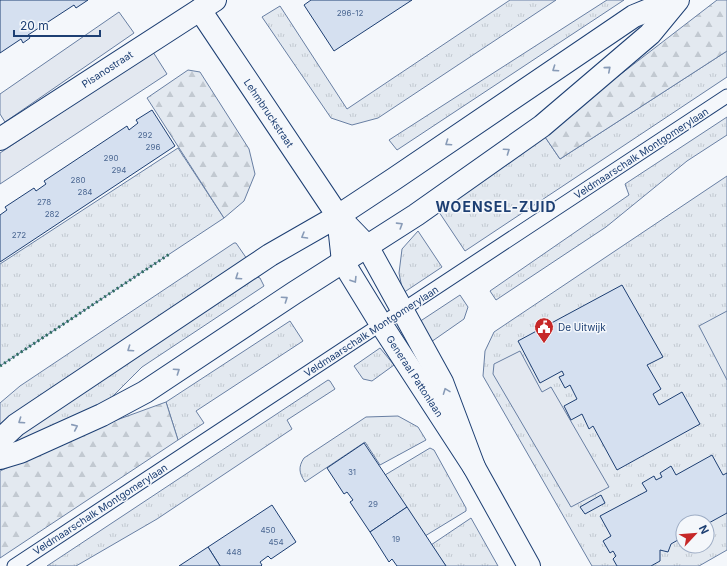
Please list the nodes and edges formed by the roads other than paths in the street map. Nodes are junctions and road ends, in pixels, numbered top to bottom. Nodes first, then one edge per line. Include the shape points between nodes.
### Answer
1 (673, 0) edge
2 (678, 0) edge
3 (208, 5) edge
4 (727, 96) edge
5 (0, 139) edge
6 (338, 216) junction
7 (367, 246) junction
8 (343, 262) junction
9 (404, 310) junction
10 (381, 324) junction
11 (0, 440) edge
12 (0, 458) edge
13 (474, 467) junction
14 (14, 566) edge
15 (529, 566) edge

1 -> 6 main road via 634,16
7 -> 2 main road via 416,215 542,126 650,34
3 - 5 main road, Pisanostraat
3 - 6 main road, Lehmbruckstraat
4 - 9 lane, Veldmaarschalk Montgomerylaan
6 - 7 main road, Generaal Pattonlaan
6 - 8 main road, Generaal Pattonlaan
6 -> 11 main road via 244,273 16,425
7 - 8 main road
7 - 9 main road, Generaal Pattonlaan
8 -> 10 main road, Generaal Pattonlaan
12 -> 8 main road via 20,452 102,415 145,392
9 - 10 lane, Veldmaarschalk Montgomerylaan
13 -> 9 main road, Generaal Pattonlaan via 442,382
10 - 13 main road, Generaal Pattonlaan
10 - 14 lane, Veldmaarschalk Montgomerylaan
13 - 15 main road, Generaal Pattonlaan

